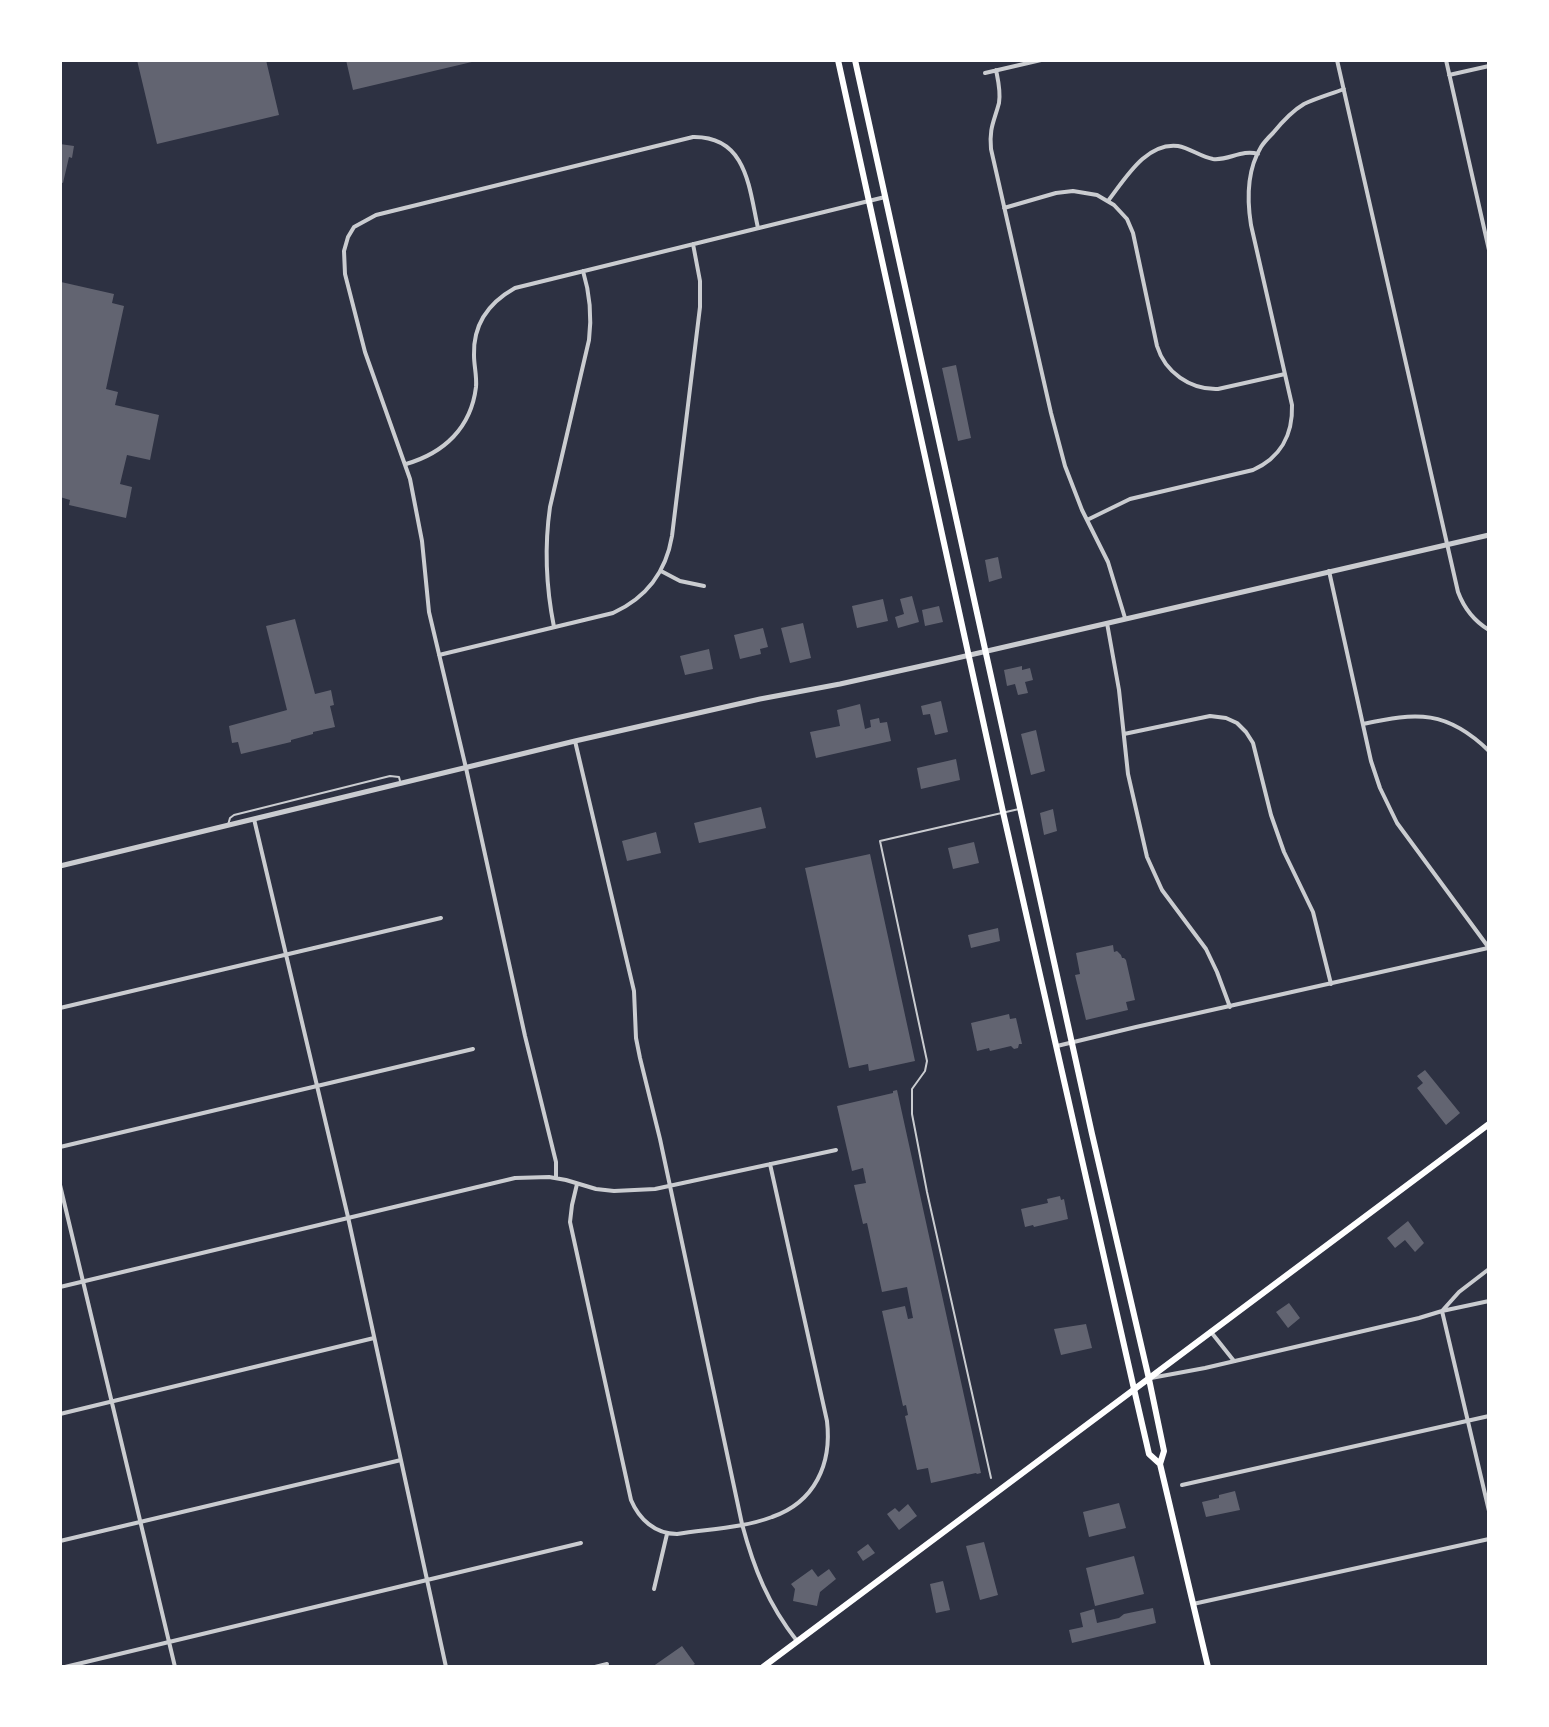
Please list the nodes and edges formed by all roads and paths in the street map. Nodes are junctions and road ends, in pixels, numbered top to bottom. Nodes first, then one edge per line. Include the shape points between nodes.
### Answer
1 (838, 60) edge
2 (855, 60) edge
3 (1041, 60) edge
4 (1337, 60) edge
5 (1446, 60) edge
6 (1489, 66) edge
7 (996, 70) junction
8 (985, 73) dead end
9 (1449, 75) junction
10 (1344, 89) junction
11 (1258, 154) junction
12 (886, 197) junction
13 (868, 200) junction
14 (1108, 201) junction
15 (1004, 208) junction
16 (758, 228) junction
17 (693, 244) junction
18 (1489, 250) edge
19 (584, 271) junction
20 (1285, 374) junction
21 (406, 464) junction
22 (1087, 520) junction
23 (1489, 535) edge
24 (1447, 545) junction
25 (660, 571) junction
26 (1329, 571) junction
27 (704, 586) dead end
28 (1125, 618) junction
29 (1107, 622) junction
30 (554, 627) junction
31 (1489, 630) edge
32 (985, 651) junction
33 (439, 655) junction
34 (969, 655) junction
35 (1363, 724) junction
36 (1124, 734) junction
37 (575, 741) junction
38 (1489, 751) edge
39 (466, 768) junction
40 (400, 784) junction
41 (1020, 808) junction
42 (1003, 812) junction
43 (254, 819) junction
44 (228, 826) junction
45 (60, 867) edge
46 (441, 918) dead end
47 (1489, 948) edge
48 (285, 954) junction
49 (1331, 984) junction
50 (1230, 1007) junction
51 (60, 1008) edge
52 (1072, 1042) junction
53 (1057, 1046) junction
54 (473, 1049) dead end
55 (316, 1086) junction
56 (1489, 1124) edge
57 (60, 1147) edge
58 (836, 1150) dead end
59 (771, 1164) junction
60 (556, 1178) junction
61 (577, 1184) junction
62 (60, 1185) edge
63 (670, 1185) junction
64 (348, 1217) junction
65 (1489, 1269) edge
66 (83, 1281) junction
67 (60, 1287) edge
68 (1489, 1301) edge
69 (1442, 1311) junction
70 (1211, 1332) junction
71 (374, 1338) junction
72 (1234, 1361) junction
73 (1149, 1379) junction
74 (1134, 1389) junction
75 (111, 1401) junction
76 (60, 1414) edge
77 (1489, 1416) edge
78 (1468, 1421) junction
79 (400, 1460) junction
80 (1160, 1464) junction
81 (991, 1478) dead end
82 (1182, 1485) dead end
83 (1489, 1511) edge
84 (141, 1522) junction
85 (742, 1524) junction
86 (667, 1534) junction
87 (1489, 1539) edge
88 (60, 1541) edge
89 (581, 1543) dead end
90 (427, 1579) junction
91 (654, 1589) dead end
92 (1193, 1604) junction
93 (797, 1641) junction
94 (169, 1642) junction
95 (607, 1664) dead end
96 (65, 1667) edge
97 (175, 1667) edge
98 (446, 1667) edge
99 (595, 1667) edge
100 (763, 1667) edge
101 (1208, 1667) edge

1 - 13 main road
2 - 12 main road
3 - 7 street
4 - 10 street
5 - 9 street
6 - 9 street
7 - 8 street
7 - 15 street via 999,102 990,136
9 - 18 street
10 - 11 street via 1300,107 1280,124
10 - 24 street
11 - 14 street via 1247,152 1216,159 1178,146 1156,149 1135,167
11 - 20 street via 1249,186 1249,211
12 - 13 street
12 - 32 main road
13 - 16 street
13 - 34 main road
14 - 15 street via 1081,191 1064,192
14 - 20 street via 1121,212 1134,233 1157,346 1175,374 1189,383 1218,389
15 - 22 street via 1062,455
16 - 17 street
16 - 21 street via 740,161 721,142 700,137 376,215 359,223 350,233 344,266 356,322
17 - 19 street
17 - 25 street via 700,281 699,321 672,536
19 - 21 street via 515,288 491,306 475,337 476,386 466,418 441,448
19 - 30 street via 590,303 590,340 550,507 547,535 546,566
20 - 22 street via 1292,418 1287,439 1269,461 1245,472 1130,499
21 - 33 street
22 - 28 street via 1108,562
23 - 24 street
24 - 26 street
24 - 31 street via 1462,601
25 - 27 street via 680,581
25 - 30 street via 646,591 622,609
26 - 28 street
26 - 35 street
28 - 29 street
29 - 32 street
29 - 36 street
30 - 33 street
32 - 34 street
32 - 41 main road
33 - 39 street
34 - 37 street
34 - 42 main road
35 - 38 street via 1406,716 1437,719 1468,733
35 - 47 street via 1380,788 1397,823
36 - 49 street via 1210,716 1226,718 1246,732 1284,852 1313,912
36 - 50 street via 1128,774 1147,857 1162,890 1206,949
37 - 39 street
37 - 63 street via 634,991 636,1038
39 - 40 street
39 - 60 street via 556,1162
40 - 43 street
40 - 44 lane via 396,776 369,782 234,815
41 - 42 lane
41 - 52 main road
42 - 53 main road
42 - 81 lane via 880,841 927,1061 912,1089 912,1114
43 - 44 street
43 - 48 street
44 - 45 street
46 - 48 street
47 - 49 street
48 - 51 street
48 - 55 street
49 - 50 street
50 - 52 street
52 - 53 street
52 - 73 main road
53 - 74 main road
54 - 55 street
55 - 57 street
55 - 64 street
56 - 70 main road
58 - 59 street
59 - 63 street
59 - 85 street via 829,1443 819,1478 805,1497 779,1514
60 - 61 street
60 - 64 street via 515,1178
61 - 63 street via 614,1191
61 - 86 street via 570,1222 628,1491 642,1519
62 - 66 street
63 - 85 street
64 - 66 street
64 - 71 street
65 - 69 street via 1454,1296
66 - 67 street
66 - 75 street
68 - 69 street
69 - 72 street
69 - 78 street
70 - 72 street
70 - 73 main road
71 - 75 street
71 - 79 street
72 - 73 street
73 - 74 main road
73 - 80 main road via 1164,1451
74 - 80 main road via 1149,1454
74 - 93 main road
75 - 76 street
75 - 84 street
77 - 78 street
78 - 82 street
78 - 83 street
79 - 84 street
79 - 90 street
80 - 92 main road
84 - 88 street
84 - 94 street
85 - 86 street
85 - 93 street via 763,1589
86 - 91 street
87 - 92 street
89 - 90 street
90 - 94 street
90 - 98 street
92 - 101 main road
93 - 100 main road
94 - 96 street
94 - 97 street
95 - 99 street

